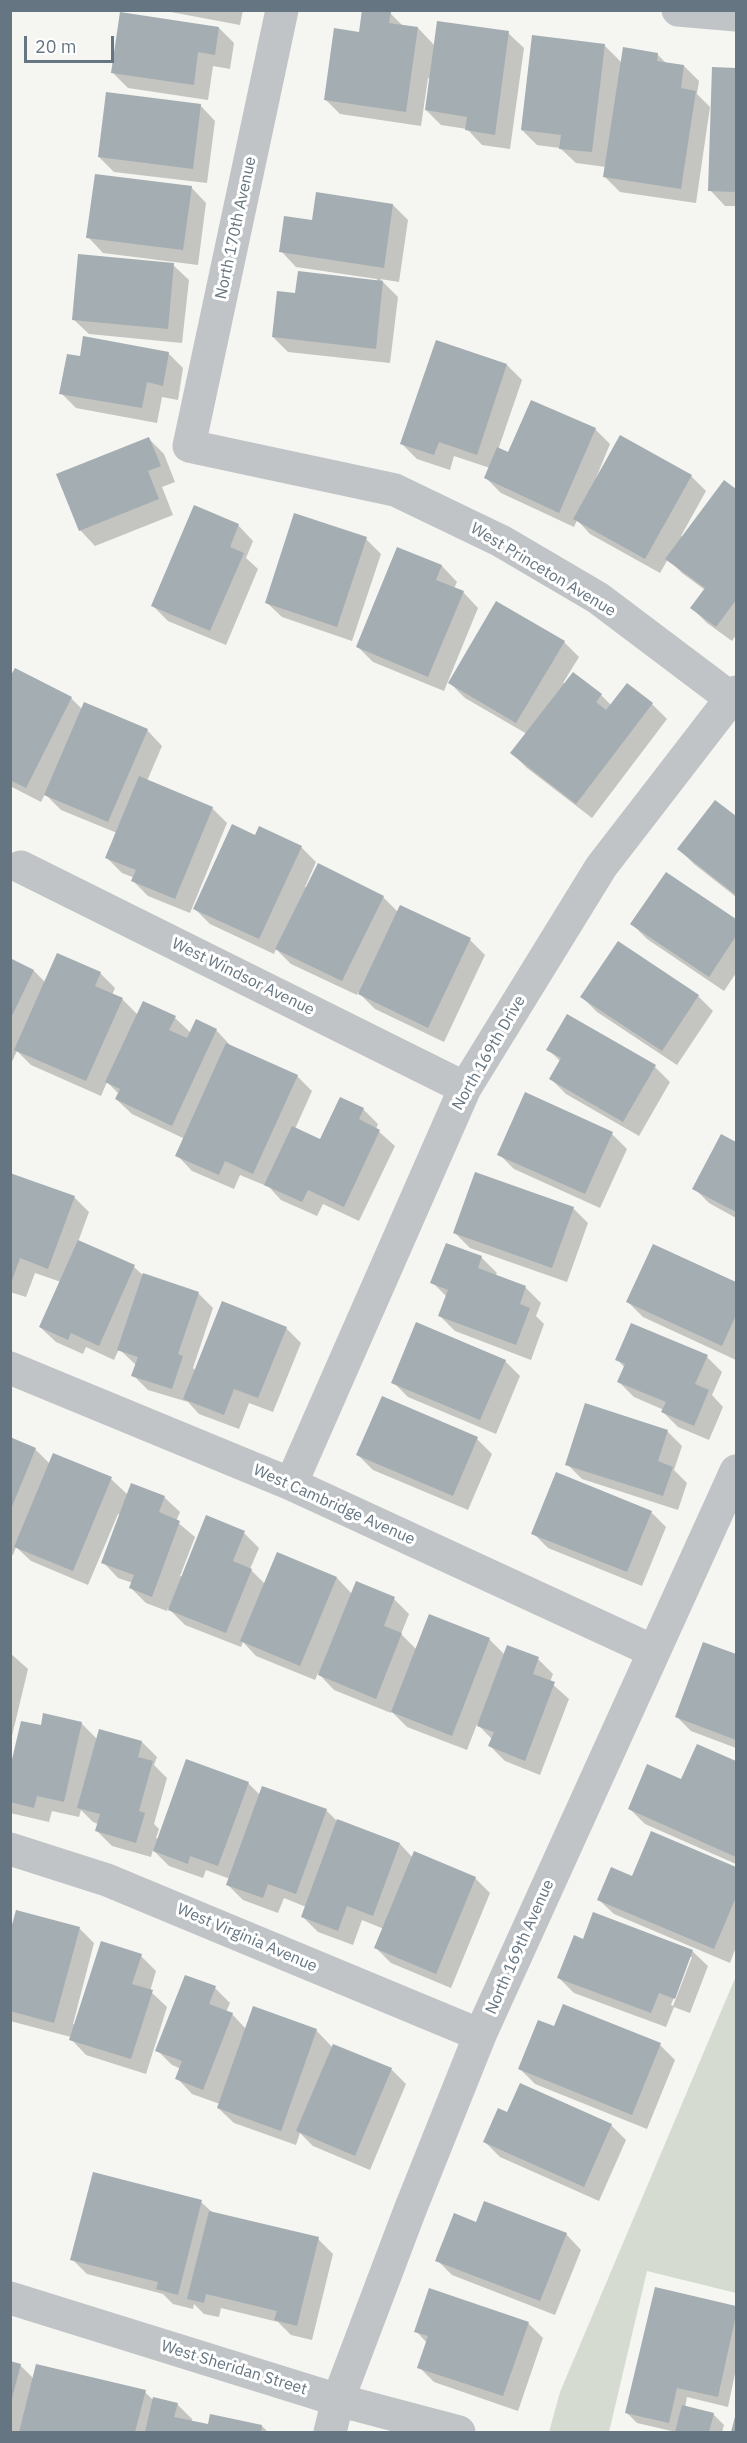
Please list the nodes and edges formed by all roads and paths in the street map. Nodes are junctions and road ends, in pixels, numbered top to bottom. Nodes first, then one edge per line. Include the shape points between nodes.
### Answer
1 (282, 10) edge
2 (678, 10) edge
3 (736, 15) edge
4 (189, 446) joint
5 (735, 697) edge
6 (21, 867) dead end
7 (465, 1088) junction
8 (10, 1368) edge
9 (736, 1471) edge
10 (291, 1484) junction
11 (653, 1651) junction
12 (10, 1849) edge
13 (480, 2035) junction
14 (10, 2298) edge
15 (338, 2400) junction
16 (330, 2433) edge
17 (459, 2433) edge

1 - 4 street, North 170th Avenue
2 - 3 street
4 - 5 street, West Princeton Avenue via 394,490 501,541 598,598
5 - 7 street, North 169th Drive via 601,867
6 - 7 street, West Windsor Avenue
7 - 10 street, North 169th Drive
8 - 10 street, West Cambridge Avenue
9 - 11 street, North 169th Avenue
10 - 11 street, West Cambridge Avenue
11 - 13 street, North 169th Avenue
12 - 13 street, West Virginia Avenue via 107,1880
13 - 15 street, North 169th Avenue
14 - 15 street, West Sheridan Street
15 - 16 street, North 169th Avenue
15 - 17 street, West Sheridan Street

